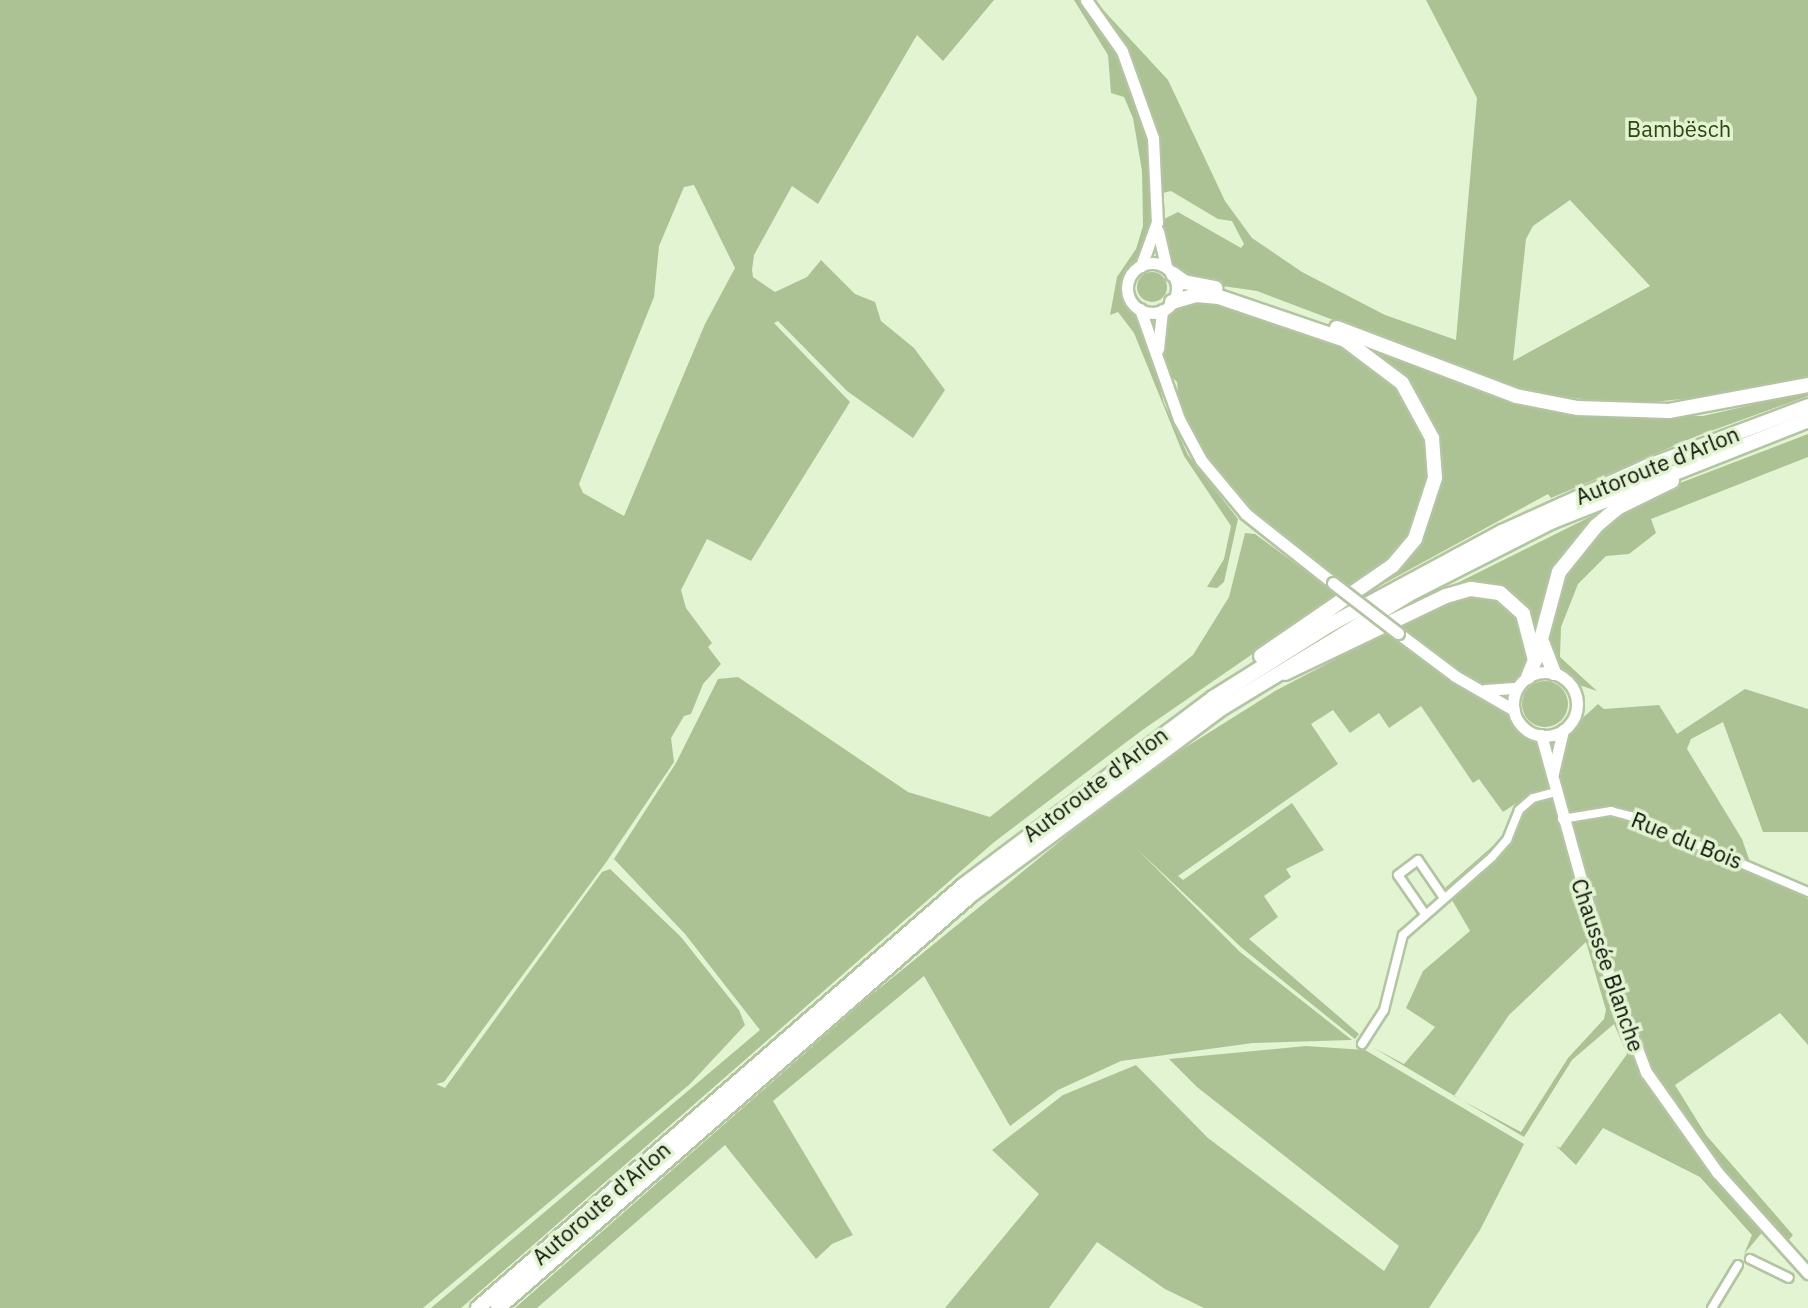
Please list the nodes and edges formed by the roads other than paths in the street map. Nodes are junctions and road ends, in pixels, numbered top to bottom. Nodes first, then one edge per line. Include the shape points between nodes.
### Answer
1 (1086, 0) edge
2 (1157, 222) junction
3 (1141, 266) junction
4 (1170, 271) junction
5 (1167, 306) junction
6 (1140, 309) junction
7 (1157, 353) junction
8 (1808, 385) edge
9 (1808, 406) edge
10 (1808, 420) edge
11 (1746, 442) junction
12 (1554, 673) junction
13 (1272, 675) junction
14 (1528, 677) junction
15 (1517, 688) junction
16 (1484, 690) junction
17 (1213, 698) junction
18 (1514, 710) junction
19 (1563, 730) junction
20 (1541, 735) junction
21 (1553, 777) junction
22 (1556, 792) junction
23 (1561, 819) junction
24 (1808, 892) edge
25 (1444, 898) junction
26 (1425, 914) junction
27 (1362, 1044) dead end
28 (1750, 1259) dead end
29 (1738, 1265) dead end
30 (1808, 1273) edge
31 (1789, 1278) dead end
32 (478, 1308) edge
33 (498, 1308) edge
34 (1712, 1308) edge

1 - 2 main road via 1122,51 1146,110 1157,171
2 - 3 main road
2 - 4 main road
3 - 4 main road
3 - 6 main road via 1128,283 1130,298
4 - 5 main road via 1177,288
4 - 8 highway via 1184,282 1255,297 1547,404 1626,414 1669,411
5 - 6 main road
5 - 7 main road
5 - 17 highway via 1196,295 1219,297 1345,340 1402,383 1432,438 1435,478 1415,539 1392,566 1237,673
6 - 7 main road
7 - 16 main road, bridge via 1179,419 1215,479 1246,514 1455,676
9 - 17 highway, Autoroute d'Arlon via 1660,461 1502,532 1331,624
10 - 11 highway, Autoroute d'Arlon
11 - 12 highway via 1723,459 1619,507 1574,547 1545,610 1542,652
11 - 13 highway, Autoroute d'Arlon via 1551,522 1415,591
12 - 14 main road
12 - 19 main road via 1569,683 1577,700 1574,717
13 - 14 highway via 1293,673 1446,596 1471,589 1500,593 1523,614 1535,660
13 - 33 highway, Autoroute d'Arlon via 1106,789 971,895
14 - 15 main road
15 - 16 main road
15 - 18 main road
16 - 18 main road
17 - 32 highway, Autoroute d'Arlon via 1074,797 964,885
18 - 20 main road via 1523,727
19 - 20 main road
19 - 21 main road
20 - 21 main road, Chaussée Blanche
21 - 22 main road, Chaussée Blanche
22 - 23 main road, Chaussée Blanche
22 - 25 street via 1533,798 1519,810 1507,840
23 - 24 street, Rue du Bois via 1611,811
23 - 30 main road, Chaussée Blanche via 1622,1019 1646,1072 1717,1172
25 - 26 street
25 - 26 street via 1418,860 1398,875
26 - 27 street via 1403,935 1384,1010
28 - 31 street
29 - 34 street

